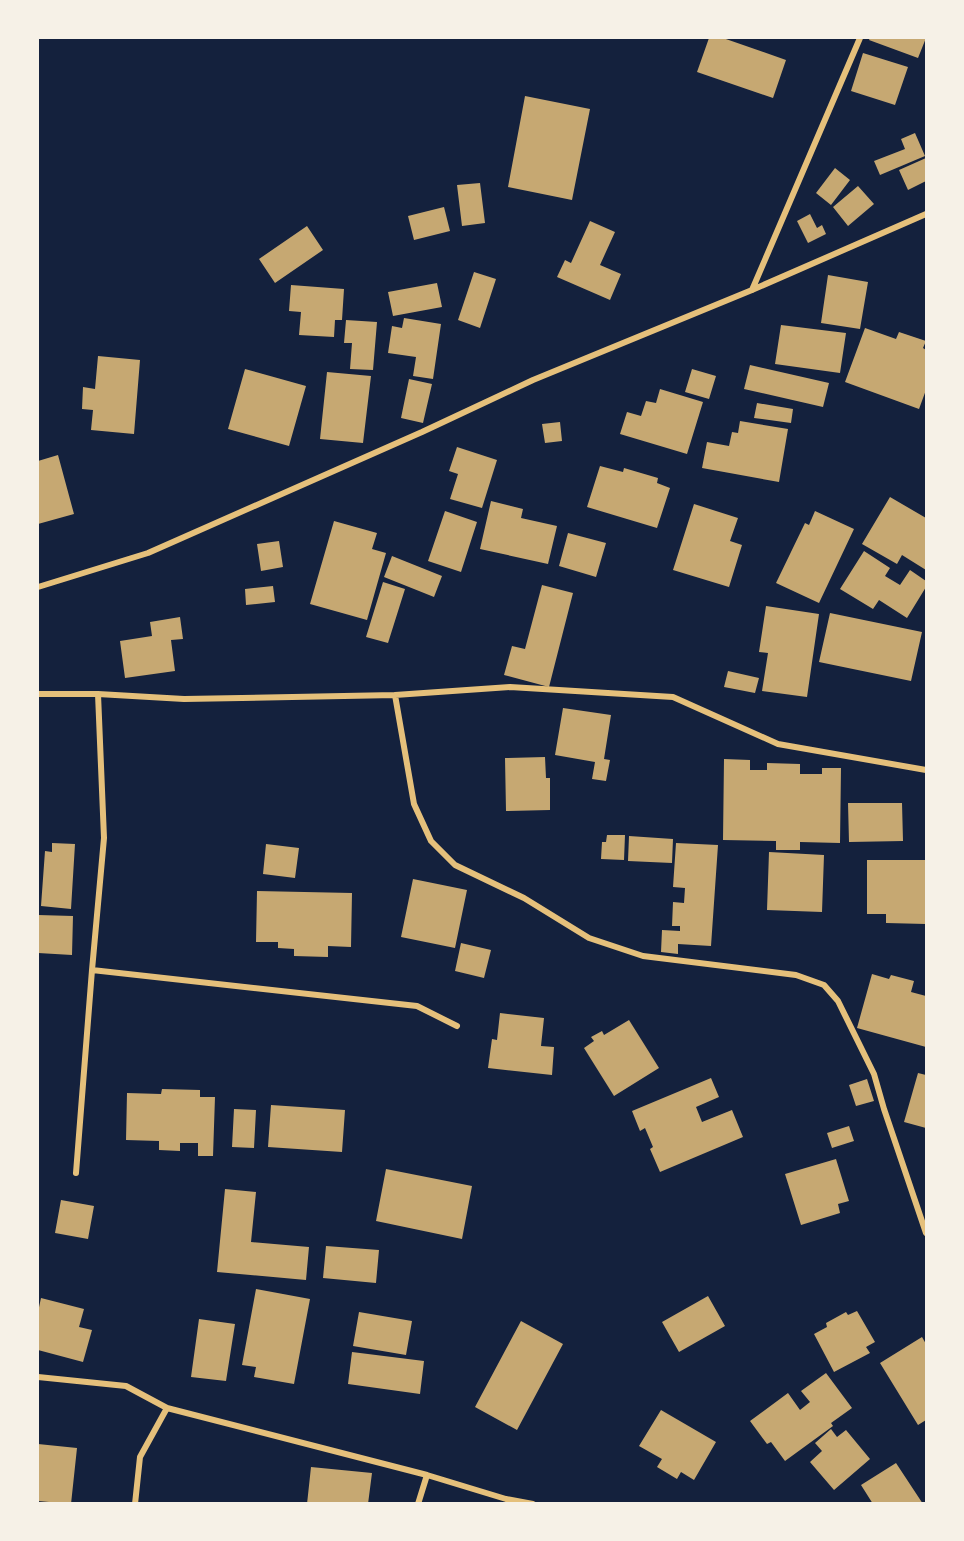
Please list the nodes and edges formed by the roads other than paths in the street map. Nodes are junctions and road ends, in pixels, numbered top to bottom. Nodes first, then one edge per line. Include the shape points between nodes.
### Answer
1 (860, 38) edge
2 (927, 214) edge
3 (753, 290) junction
4 (38, 587) edge
5 (38, 694) edge
6 (98, 694) junction
7 (395, 695) junction
8 (927, 770) edge
9 (92, 970) junction
10 (457, 1026) dead end
11 (76, 1173) dead end
12 (927, 1233) edge
13 (38, 1377) edge
14 (167, 1408) junction
15 (427, 1475) junction
16 (135, 1503) edge
17 (418, 1503) edge
18 (533, 1503) edge

1 - 3 street
2 - 3 street
3 - 4 street via 533,380 148,553
5 - 6 street
6 - 7 street via 184,699
6 - 9 street via 104,838
7 - 8 street via 510,687 673,697 778,744
7 - 12 street via 414,804 431,841 455,865 524,898 589,939 643,956 796,975 824,985 838,1001 874,1074
9 - 10 street via 417,1006
9 - 11 street
13 - 14 street via 126,1386
14 - 15 street
14 - 16 street via 140,1457
15 - 17 street
15 - 18 street via 506,1499

